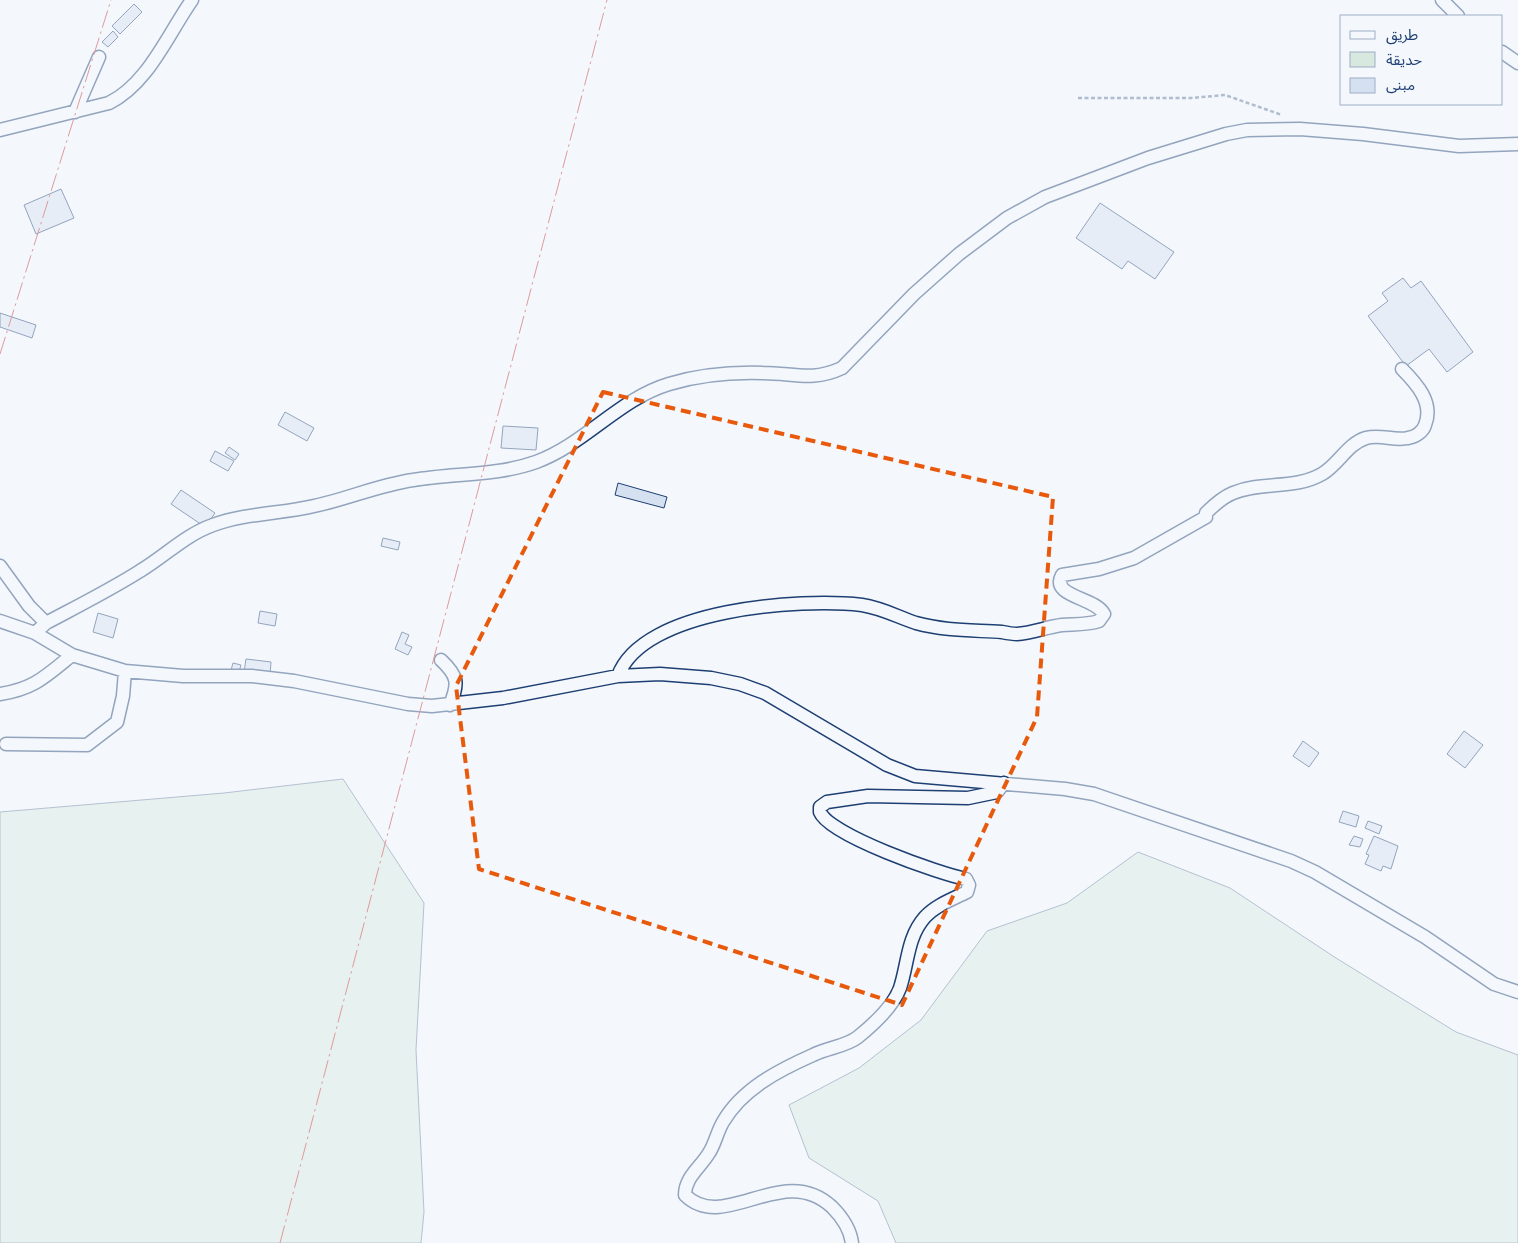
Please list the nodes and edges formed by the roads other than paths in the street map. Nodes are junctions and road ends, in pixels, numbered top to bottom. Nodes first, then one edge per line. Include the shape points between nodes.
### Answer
1 (192, 0) edge
2 (1442, 0) edge
3 (1457, 15) edge
4 (1503, 53) edge
5 (99, 57) dead end
6 (1518, 63) edge
7 (75, 112) junction
8 (0, 130) edge
9 (1518, 144) edge
10 (1402, 369) dead end
11 (0, 566) edge
12 (0, 621) edge
13 (46, 623) junction
14 (35, 633) junction
15 (72, 655) junction
16 (441, 660) dead end
17 (125, 671) junction
18 (618, 676) junction
19 (0, 694) edge
20 (450, 705) junction
21 (6, 744) dead end
22 (1004, 783) junction
23 (1518, 992) edge
24 (852, 1243) edge

1 - 7 street via 122,97
2 - 3 street
4 - 6 street
5 - 7 street
7 - 8 street
9 - 13 street via 1458,146 1363,134 1247,130 1148,158 1045,196 1007,218 952,260 890,316 842,368 828,374 814,377 726,373 668,384 619,410 567,447 538,461 512,469 414,479 314,506 238,517 212,525 195,532 140,572
10 - 18 street via 1428,407 1425,427 1418,435 1404,439 1365,438 1323,473 1293,484 1254,487 1231,493 1206,513 1206,517 1134,558 1099,569 1062,575 1061,588 1097,606 1104,614 1099,621 1018,634 953,630 862,605 780,605 692,620 635,651 622,665
11 - 13 street via 29,606
12 - 14 street
13 - 14 street
14 - 15 street
15 - 17 street
15 - 19 street via 21,691
16 - 20 street via 451,669 456,680 456,692
17 - 20 street via 154,675 260,677 408,704
17 - 21 street via 117,722 87,745
18 - 20 street via 539,693
18 - 22 street via 687,675 740,684 788,705 886,765 915,776
22 - 23 street via 1034,788 1065,788 1109,798 1291,861 1337,883 1494,984
22 - 24 street via 997,792 968,798 868,796 827,802 820,807 826,821 882,850 966,879 968,892 926,916 909,948 900,989 871,1026 856,1039 814,1054 755,1086 723,1122 709,1153 685,1186 685,1195 694,1204 709,1208 790,1190 808,1193 825,1201 840,1215

